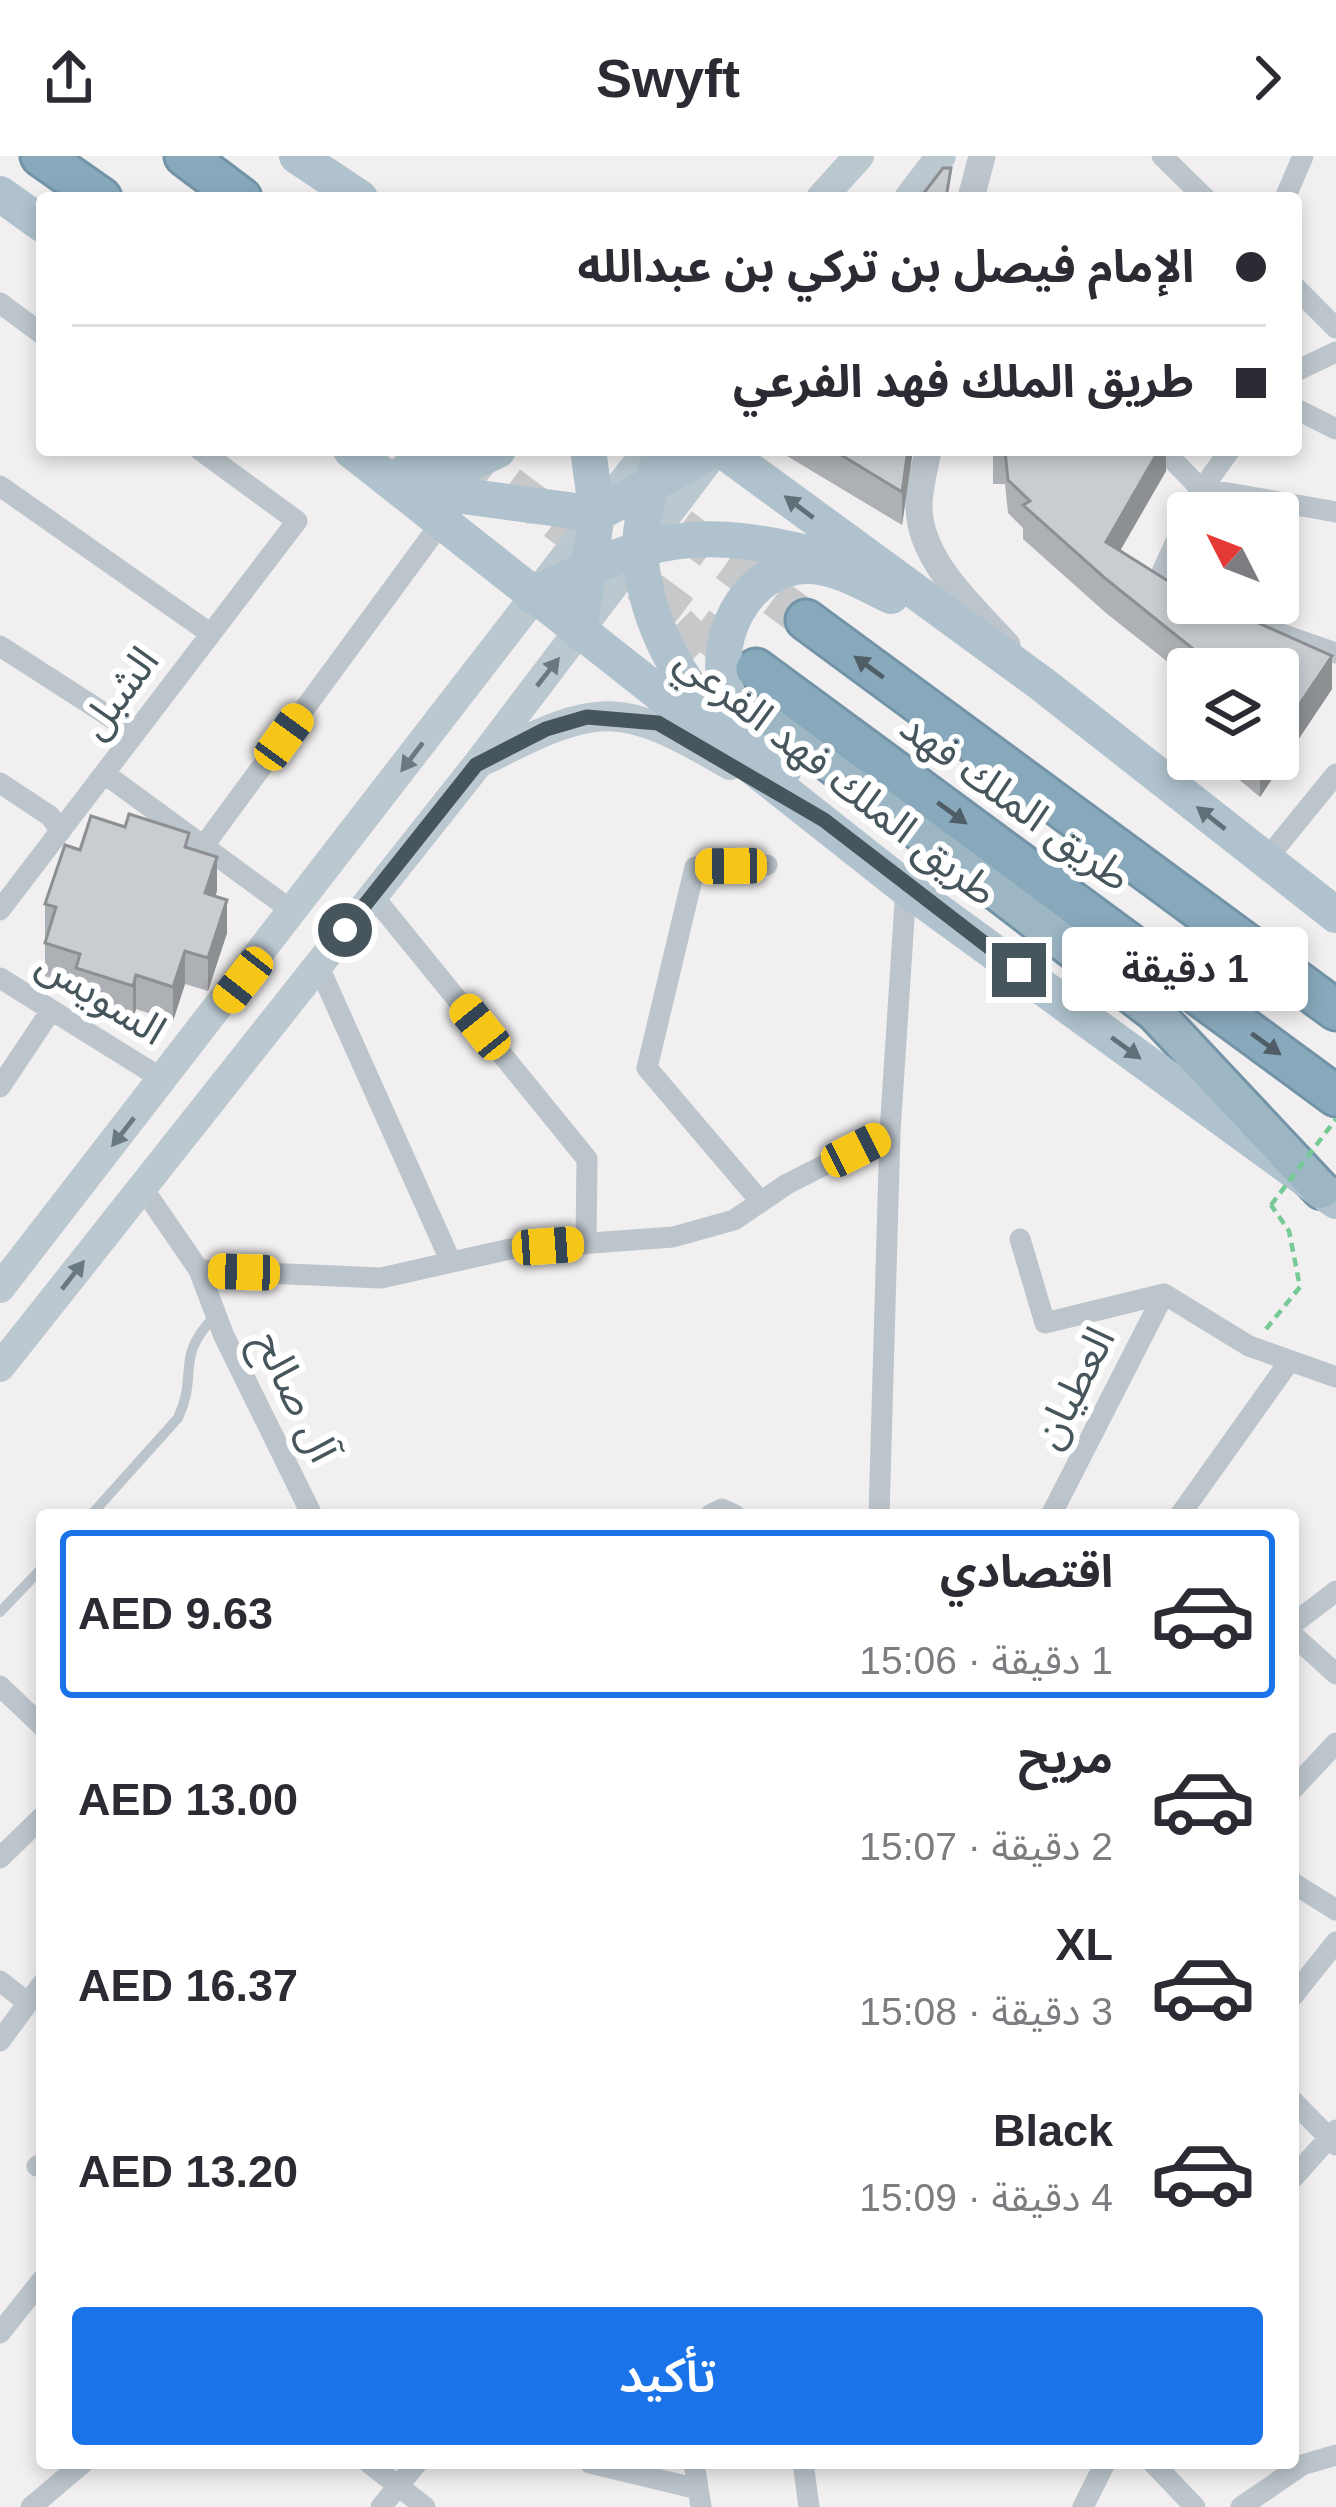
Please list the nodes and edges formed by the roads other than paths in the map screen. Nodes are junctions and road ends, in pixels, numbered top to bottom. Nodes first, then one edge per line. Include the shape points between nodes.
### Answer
1 (41, 156) edge
2 (185, 156) edge
3 (297, 156) edge
4 (859, 156) edge
5 (883, 156) edge
6 (941, 156) edge
7 (982, 156) edge
8 (1162, 156) edge
9 (1294, 160) edge
10 (92, 192) edge
11 (233, 192) edge
12 (351, 192) edge
13 (826, 192) edge
14 (853, 192) edge
15 (914, 192) edge
16 (973, 192) edge
17 (1198, 192) edge
18 (1286, 192) edge
19 (0, 194) edge
20 (36, 220) edge
21 (1302, 294) edge
22 (0, 303) edge
23 (1336, 328) edge
24 (36, 330) edge
25 (1336, 352) edge
26 (1302, 368) edge
27 (1302, 412) edge
28 (1336, 429) edge
29 (208, 456) edge
30 (358, 456) edge
31 (372, 456) edge
32 (396, 456) edge
33 (488, 456) edge
34 (589, 456) edge
35 (712, 456) edge
36 (725, 456) edge
37 (927, 456) edge
38 (1169, 456) edge
39 (1225, 456) edge
40 (655, 460) edge
41 (0, 487) edge
42 (1200, 488) junction
43 (1198, 492) edge
44 (1336, 512) edge
45 (597, 514) junction
46 (441, 524) junction
47 (640, 549) junction
48 (592, 565) junction
49 (532, 596) junction
50 (806, 620) tunnel mouth
51 (1257, 624) edge
52 (964, 630) junction
53 (579, 632) junction
54 (211, 634) junction
55 (0, 646) edge
56 (1336, 653) edge
57 (756, 669) tunnel mouth
58 (1042, 684) junction
59 (775, 722) tunnel mouth
60 (135, 733) junction
61 (476, 765) junction
62 (105, 774) junction
63 (1336, 774) edge
64 (0, 783) edge
65 (824, 820) junction
66 (61, 831) junction
67 (205, 844) junction
68 (1132, 861) junction
69 (1265, 861) junction
70 (766, 865) dead end
71 (906, 888) junction
72 (373, 896) junction
73 (0, 910) edge
74 (295, 913) junction
75 (1336, 915) edge
76 (318, 965) junction
77 (0, 978) edge
78 (1336, 992) edge
79 (1336, 1010) edge
80 (50, 1012) junction
81 (164, 1080) junction
82 (0, 1087) edge
83 (1336, 1096) edge
84 (890, 1132) junction
85 (142, 1187) junction
86 (1328, 1196) edge
87 (761, 1202) junction
88 (1020, 1239) dead end
89 (586, 1244) junction
90 (451, 1262) junction
91 (199, 1270) junction
92 (0, 1288) edge
93 (1164, 1294) junction
94 (216, 1315) junction
95 (1289, 1362) junction
96 (0, 1366) edge
97 (1336, 1377) edge
98 (97, 1509) edge
99 (309, 1509) edge
100 (879, 1509) edge
101 (1054, 1509) edge
102 (1188, 1509) edge
103 (36, 1574) edge
104 (1336, 1591) edge
105 (0, 1612) edge
106 (1299, 1619) edge
107 (1299, 1640) edge
108 (1336, 1674) edge
109 (0, 1686) edge
110 (36, 1720) edge
111 (1336, 1743) edge
112 (1299, 1783) edge
113 (36, 1823) edge
114 (0, 1858) edge
115 (1299, 1886) edge
116 (1336, 1910) edge
117 (1336, 1942) edge
118 (0, 1981) edge
119 (1299, 1988) edge
120 (35, 1994) edge
121 (0, 2042) edge
122 (1299, 2106) edge
123 (1334, 2138) edge
124 (1299, 2172) edge
125 (36, 2287) edge
126 (0, 2333) edge
127 (1331, 2463) edge
128 (1299, 2467) edge
129 (75, 2469) edge
130 (378, 2469) edge
131 (412, 2469) edge
132 (609, 2469) edge
133 (803, 2469) edge
134 (1102, 2469) edge
135 (1159, 2469) edge
136 (1296, 2469) edge
137 (400, 2483) junction
138 (700, 2498) edge
139 (31, 2507) edge
140 (381, 2507) edge
141 (425, 2507) edge
142 (809, 2507) edge
143 (1083, 2507) edge
144 (1195, 2507) edge
145 (1240, 2507) edge

1 - 10 highway
2 - 11 highway
3 - 12 main road
4 - 13 main road
5 - 14 main road
6 - 15 main road
7 - 16 street
8 - 17 street
9 - 18 street
19 - 20 main road
21 - 23 street
22 - 24 street
25 - 26 street
27 - 28 street
29 - 54 street, الشبل via 297,521
30 - 46 main road, طريق الملك فهد الفرعي
31 - 45 main road via 434,492
32 - 33 main road via 436,472
34 - 45 main road
35 - 47 main road
52 -> 36 main road
37 - 58 street via 919,506 934,556
38 - 42 street
39 - 42 street
40 - 45 main road
40 - 47 main road
41 - 54 street
42 - 43 street
42 - 44 street
45 - 48 main road
45 - 49 main road
46 - 49 main road, طريق الملك فهد الفرعي
46 - 67 street
47 - 48 main road
47 - 52 main road via 685,536 754,539 840,561
47 - 53 main road
47 - 65 main road via 667,653 690,693
48 - 49 main road
48 - 53 main road
49 - 53 main road, طريق الملك فهد الفرعي
49 -> 74 main road
68 -> 50 highway, طريق الملك فهد
51 - 56 street
52 - 58 main road
52 - 65 main road via 813,566 775,575 744,602 724,640 722,675 732,708
61 -> 53 main road
53 - 65 main road, طريق الملك فهد الفرعي
54 - 60 street, الشبل
55 - 60 street
57 -> 83 highway, طريق الملك فهد
69 -> 58 main road
59 - 86 highway via 1154,1012
60 - 62 street, الشبل
61 - 65 main road via 546,729 627,716 658,723
61 - 72 main road
62 - 66 street, الشبل
62 - 67 street
63 - 69 street
64 - 66 street
65 - 71 main road, طريق الملك فهد الفرعي
66 - 73 street, الشبل
67 - 74 street
68 - 78 highway
68 - 79 highway, طريق الملك فهد
69 - 75 main road
70 - 87 street via 695,867 647,1068
71 - 84 street
71 -> 86 main road, طريق الملك فهد الفرعي
72 - 76 main road
72 - 89 street via 587,1159
74 - 81 main road
76 - 85 main road
76 - 90 street
77 - 80 street, السويس
80 - 81 street, السويس
80 - 82 street
81 -> 92 main road
84 - 87 street
84 - 100 street
85 - 91 street, آل صالح
96 -> 85 main road
87 - 89 street via 734,1220 673,1237
88 - 93 street via 1046,1323
89 - 90 street
90 - 91 street via 381,1278
91 - 94 street, آل صالح
93 - 95 street
93 - 101 street, العطيان
94 - 98 lane via 188,1350 187,1399 178,1418
94 - 99 street, آل صالح
95 - 97 street
95 - 102 street
103 - 105 lane
104 - 106 street
107 - 108 street
109 - 110 street
111 - 112 street
113 - 114 street
115 - 116 street
117 - 119 street
118 - 120 street
120 - 121 street
122 - 123 street
123 - 124 street
125 - 126 street
127 - 128 street
129 - 139 street
130 - 137 street
131 - 137 street
132 - 138 street
133 - 142 street
134 - 143 street
135 - 144 street
136 - 145 street
137 - 140 street
137 - 141 street

